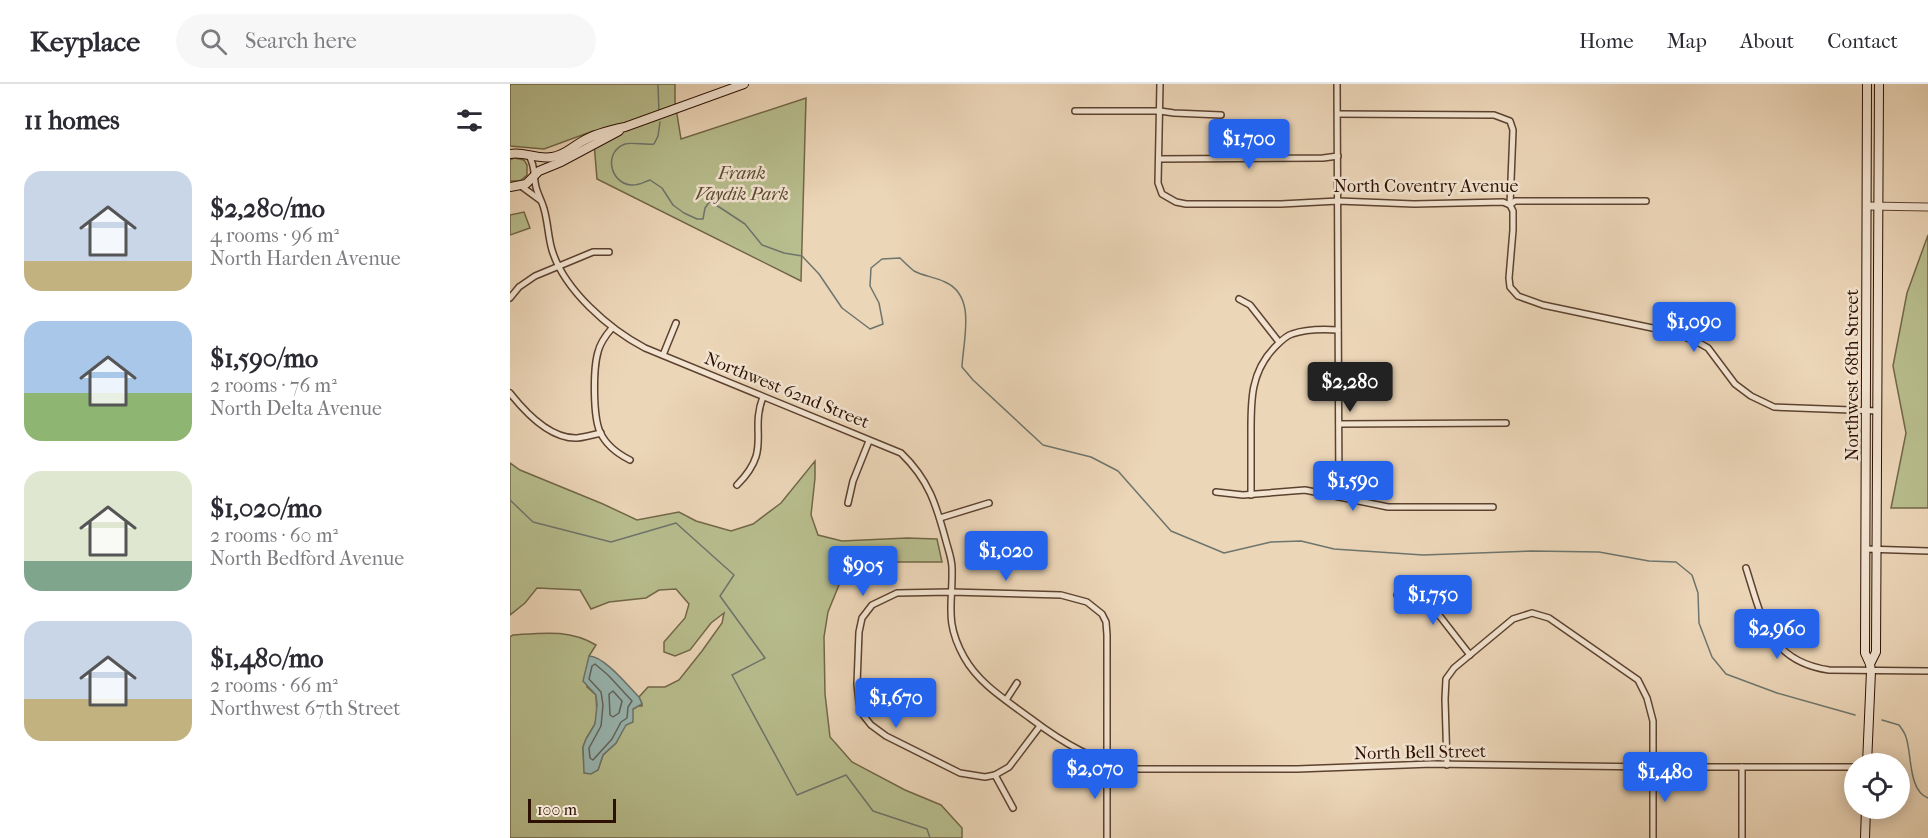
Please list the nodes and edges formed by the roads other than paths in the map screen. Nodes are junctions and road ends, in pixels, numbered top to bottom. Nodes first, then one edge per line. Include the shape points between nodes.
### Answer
1 (744, 84) edge
2 (1160, 84) edge
3 (1337, 84) edge
4 (1868, 84) edge
5 (1879, 84) edge
6 (1075, 111) dead end
7 (1160, 111) junction
8 (1338, 114) junction
9 (1221, 115) dead end
10 (626, 127) junction
11 (510, 154) edge
12 (529, 156) junction
13 (1338, 156) junction
14 (1159, 159) junction
15 (535, 174) junction
16 (521, 186) junction
17 (510, 187) edge
18 (541, 201) junction
19 (1338, 201) junction
20 (1646, 201) dead end
21 (1510, 205) junction
22 (1868, 206) junction
23 (1879, 207) junction
24 (1928, 207) edge
25 (609, 252) dead end
26 (559, 265) junction
27 (510, 298) edge
28 (1239, 299) dead end
29 (676, 323) dead end
30 (612, 328) junction
31 (1338, 330) junction
32 (1279, 342) junction
33 (663, 355) junction
34 (510, 393) edge
35 (763, 397) junction
36 (1866, 411) junction
37 (1878, 411) junction
38 (1506, 423) dead end
39 (1339, 424) junction
40 (601, 433) junction
41 (869, 441) junction
42 (901, 453) joint
43 (630, 460) dead end
44 (737, 485) dead end
45 (1216, 492) dead end
46 (1251, 495) junction
47 (1339, 496) junction
48 (989, 502) dead end
49 (848, 503) dead end
50 (1493, 507) dead end
51 (940, 518) junction
52 (1866, 549) junction
53 (1877, 550) junction
54 (1928, 551) edge
55 (1746, 568) dead end
56 (951, 592) junction
57 (1397, 596) dead end
58 (1470, 655) junction
59 (1870, 667) junction
60 (1928, 671) edge
61 (1017, 683) dead end
62 (1006, 700) junction
63 (1040, 726) junction
64 (1867, 753) edge
65 (1106, 762) junction
66 (1447, 765) junction
67 (1653, 767) junction
68 (1742, 767) junction
69 (1844, 767) edge
70 (995, 775) junction
71 (1013, 808) dead end
72 (1866, 819) edge
73 (1107, 838) edge
74 (1653, 838) edge
75 (1742, 838) edge
76 (1865, 838) edge

1 - 10 main road
2 - 7 street
3 - 8 street
4 - 22 main road, Northwest 68th Street
5 - 23 main road, Northwest 68th Street
6 - 7 street
7 - 9 street
7 - 14 street
8 - 13 street
8 - 21 street via 1494,115 1510,121
10 - 12 main road via 595,135 559,156
10 - 15 main road
11 - 12 main road
12 - 15 street, Northwest 62nd Street
13 - 14 street
13 - 19 street
14 - 19 street, North Coventry Avenue via 1158,183 1162,194 1186,204
15 - 16 main road
15 - 18 street, Northwest 62nd Street
16 - 17 main road
16 - 18 street
18 - 26 street, Northwest 62nd Street
19 - 21 street, North Coventry Avenue
19 - 31 street
20 - 21 street, North Coventry Avenue via 1515,201
21 - 36 street via 1513,221 1509,278 1518,296 1543,305 1676,333 1708,348 1735,384 1774,407
22 - 23 street
22 - 36 main road, Northwest 68th Street
23 - 24 street
23 - 37 main road, Northwest 68th Street
25 - 26 street via 593,252
26 - 27 street via 529,279
26 - 30 street, Northwest 62nd Street via 580,297
28 - 32 street via 1250,305
29 - 33 street
30 - 33 street, Northwest 62nd Street
30 - 40 street via 602,342 596,366 597,423
31 - 32 street via 1291,334
31 - 39 street
32 - 46 street via 1259,369 1251,393
33 - 35 street, Northwest 62nd Street
34 - 40 street via 546,428 562,436 576,438
35 - 41 street, Northwest 62nd Street
35 - 44 street via 758,451 748,474
36 - 37 street
36 - 52 main road, Northwest 68th Street
37 - 53 main road, Northwest 68th Street
38 - 39 street
39 - 47 street
40 - 43 street via 607,443
41 - 42 street, Northwest 62nd Street
41 - 49 street
42 - 51 street, North Bell Street via 922,476
45 - 46 street
46 - 47 street via 1305,490
47 - 50 street via 1388,507
48 - 51 street
51 - 56 street, North Bell Street via 953,566
52 - 53 street
52 - 59 main road, Northwest 68th Street via 1865,653
53 - 54 street
53 - 59 main road, Northwest 68th Street via 1876,652
55 - 59 street via 1768,632 1790,656 1818,669
56 - 62 street, North Bell Street via 950,618 963,655 984,683
56 - 65 street via 1061,595 1086,602 1102,614 1106,622
56 - 70 street via 897,593 872,605 862,618 859,632 859,703 871,725 886,736 960,773
57 - 58 street via 1417,596 1428,601
58 - 66 street via 1446,680
58 - 67 street via 1513,619 1532,613 1549,618 1638,680 1651,712
59 - 60 street
59 - 64 main road, Northwest 68th Street
61 - 62 street
62 - 63 street, North Bell Street
63 - 65 street, North Bell Street
63 - 70 street via 1009,767
65 - 66 street, North Bell Street via 1137,769
65 - 73 street
66 - 67 street, North Bell Street
67 - 68 street, North Bell Street
67 - 74 street
68 - 69 street, North Bell Street
68 - 75 street
70 - 71 street
72 - 76 main road

